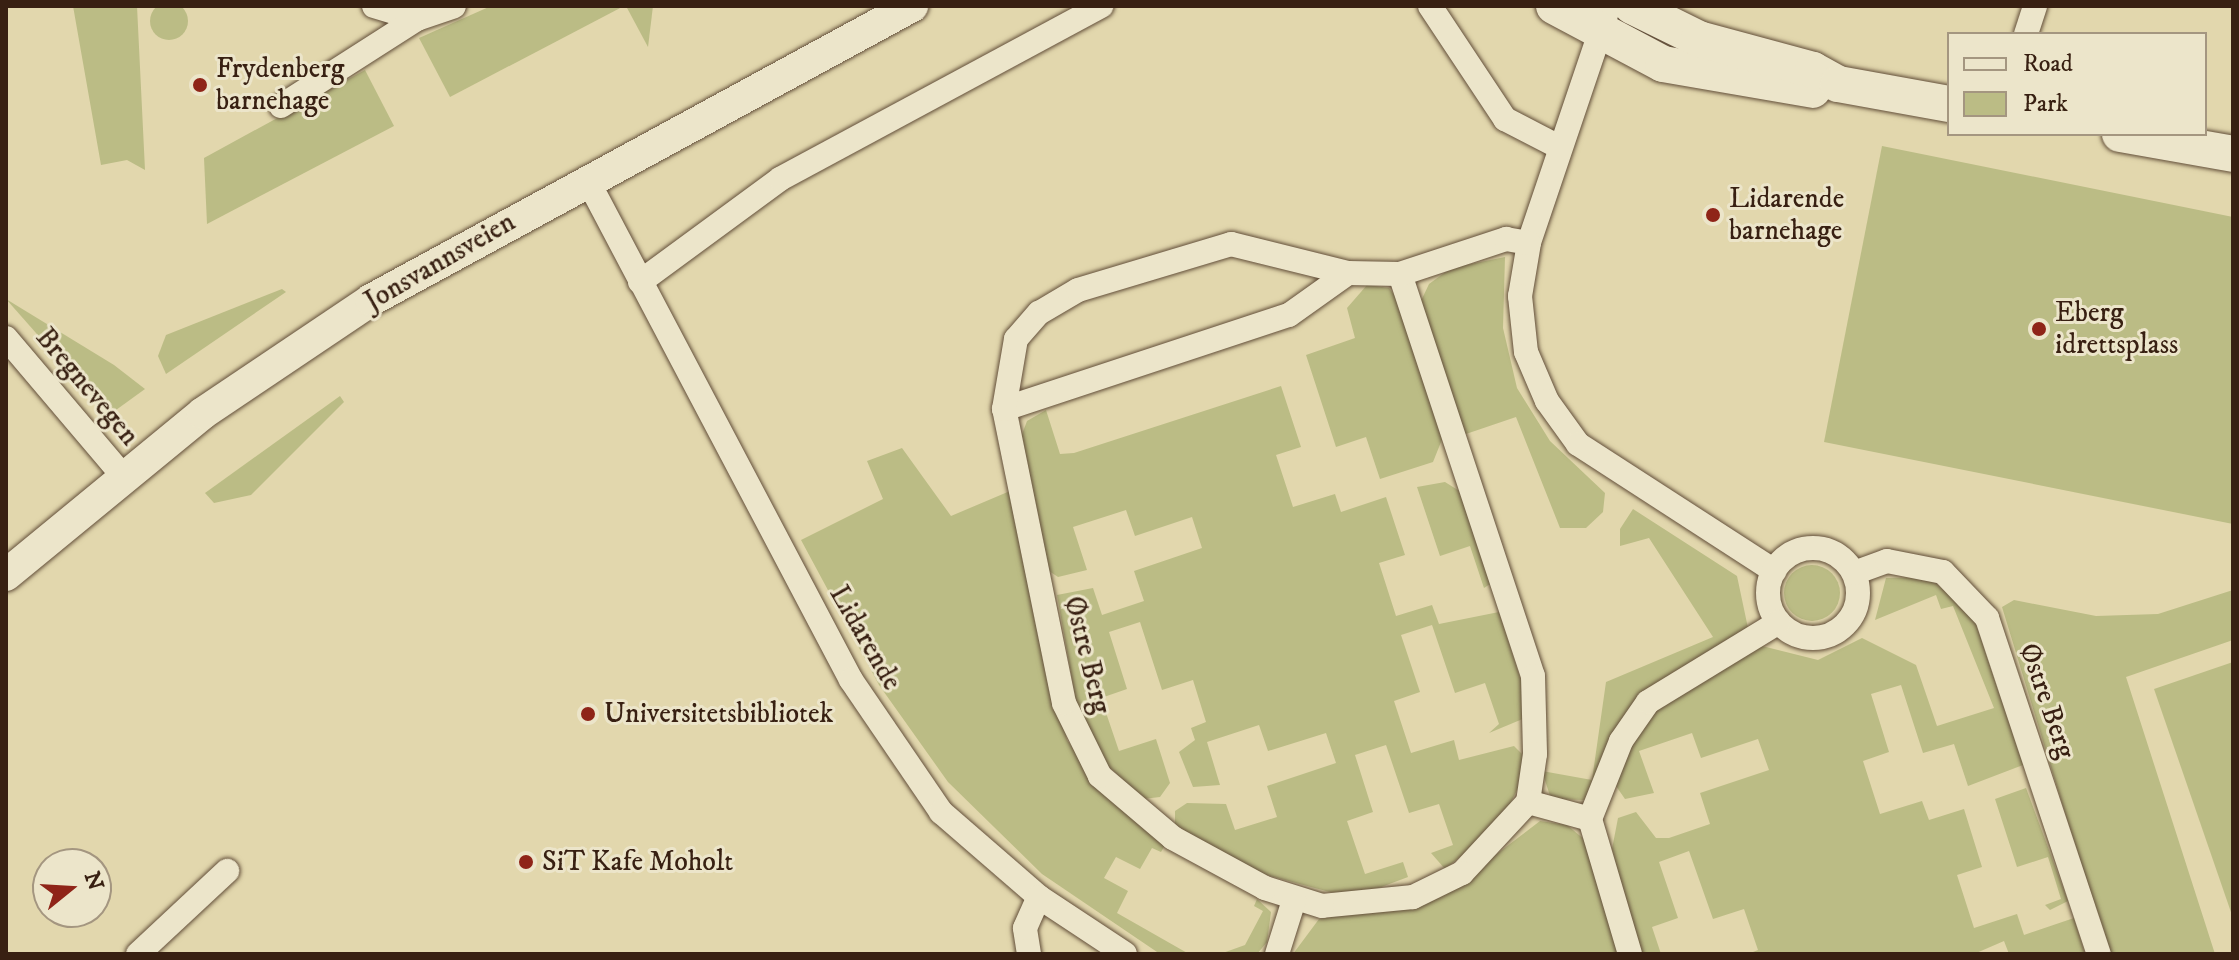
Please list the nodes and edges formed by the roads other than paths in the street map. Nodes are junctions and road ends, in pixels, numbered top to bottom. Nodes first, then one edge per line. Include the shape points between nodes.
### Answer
1 (374, 6) edge
2 (454, 6) edge
3 (912, 6) edge
4 (1101, 6) edge
5 (1430, 6) edge
6 (1554, 6) edge
7 (1632, 6) edge
8 (2035, 6) edge
9 (417, 19) junction
10 (1602, 20) edge
11 (2027, 32) edge
12 (1838, 84) junction
13 (1947, 104) edge
14 (281, 106) dead end
15 (2131, 136) edge
16 (1557, 146) junction
17 (2233, 154) edge
18 (587, 179) junction
19 (1529, 243) junction
20 (1348, 273) junction
21 (1400, 274) junction
22 (640, 282) junction
23 (6, 338) edge
24 (1004, 409) junction
25 (122, 475) junction
26 (1774, 571) junction
27 (1854, 573) junction
28 (6, 575) edge
29 (1779, 622) junction
30 (1528, 802) junction
31 (1590, 819) junction
32 (227, 871) dead end
33 (1039, 897) junction
34 (1294, 900) junction
35 (138, 954) edge
36 (1029, 954) edge
37 (1125, 954) edge
38 (1277, 954) edge
39 (1630, 954) edge
40 (2099, 954) edge

1 - 9 street
2 - 9 street
3 - 18 street, Jonsvannsveien
4 - 22 street via 780,179
5 - 16 street via 1505,119
6 - 10 main road
7 - 12 main road via 1699,39 1813,70
8 - 11 street
9 - 14 street
10 - 12 main road via 1706,76 1812,91
10 - 16 street
12 - 13 main road
15 - 17 main road
16 - 19 street
18 - 22 street, Lidarende
18 - 25 street, Jonsvannsveien via 371,300
19 - 21 street, Østre Berg via 1506,239
19 - 26 street via 1520,322 1535,377 1561,423 1603,466
20 - 21 street, Østre Berg
20 - 24 street via 1289,315
20 - 24 street, Østre Berg via 1231,244 1078,290 1039,313 1016,339
21 - 30 street via 1533,676 1536,741
22 - 33 street, Lidarende via 851,680 941,812
23 - 25 street, Bregnevegen
24 - 34 street, Østre Berg via 1064,703 1094,766 1173,838
25 - 28 street, Jonsvannsveien
26 - 27 street via 1790,554 1814,548 1837,555
26 - 29 street via 1768,592
27 - 29 street via 1858,598 1838,630 1813,638
27 - 40 street, Østre Berg via 1887,561 1943,572 1987,618
29 - 31 street via 1636,714
30 - 31 street
30 - 34 street, Østre Berg via 1484,855 1430,891 1369,905
31 - 39 street
32 - 35 street
33 - 36 street via 1025,928
33 - 37 street, Lidarende
34 - 38 street

